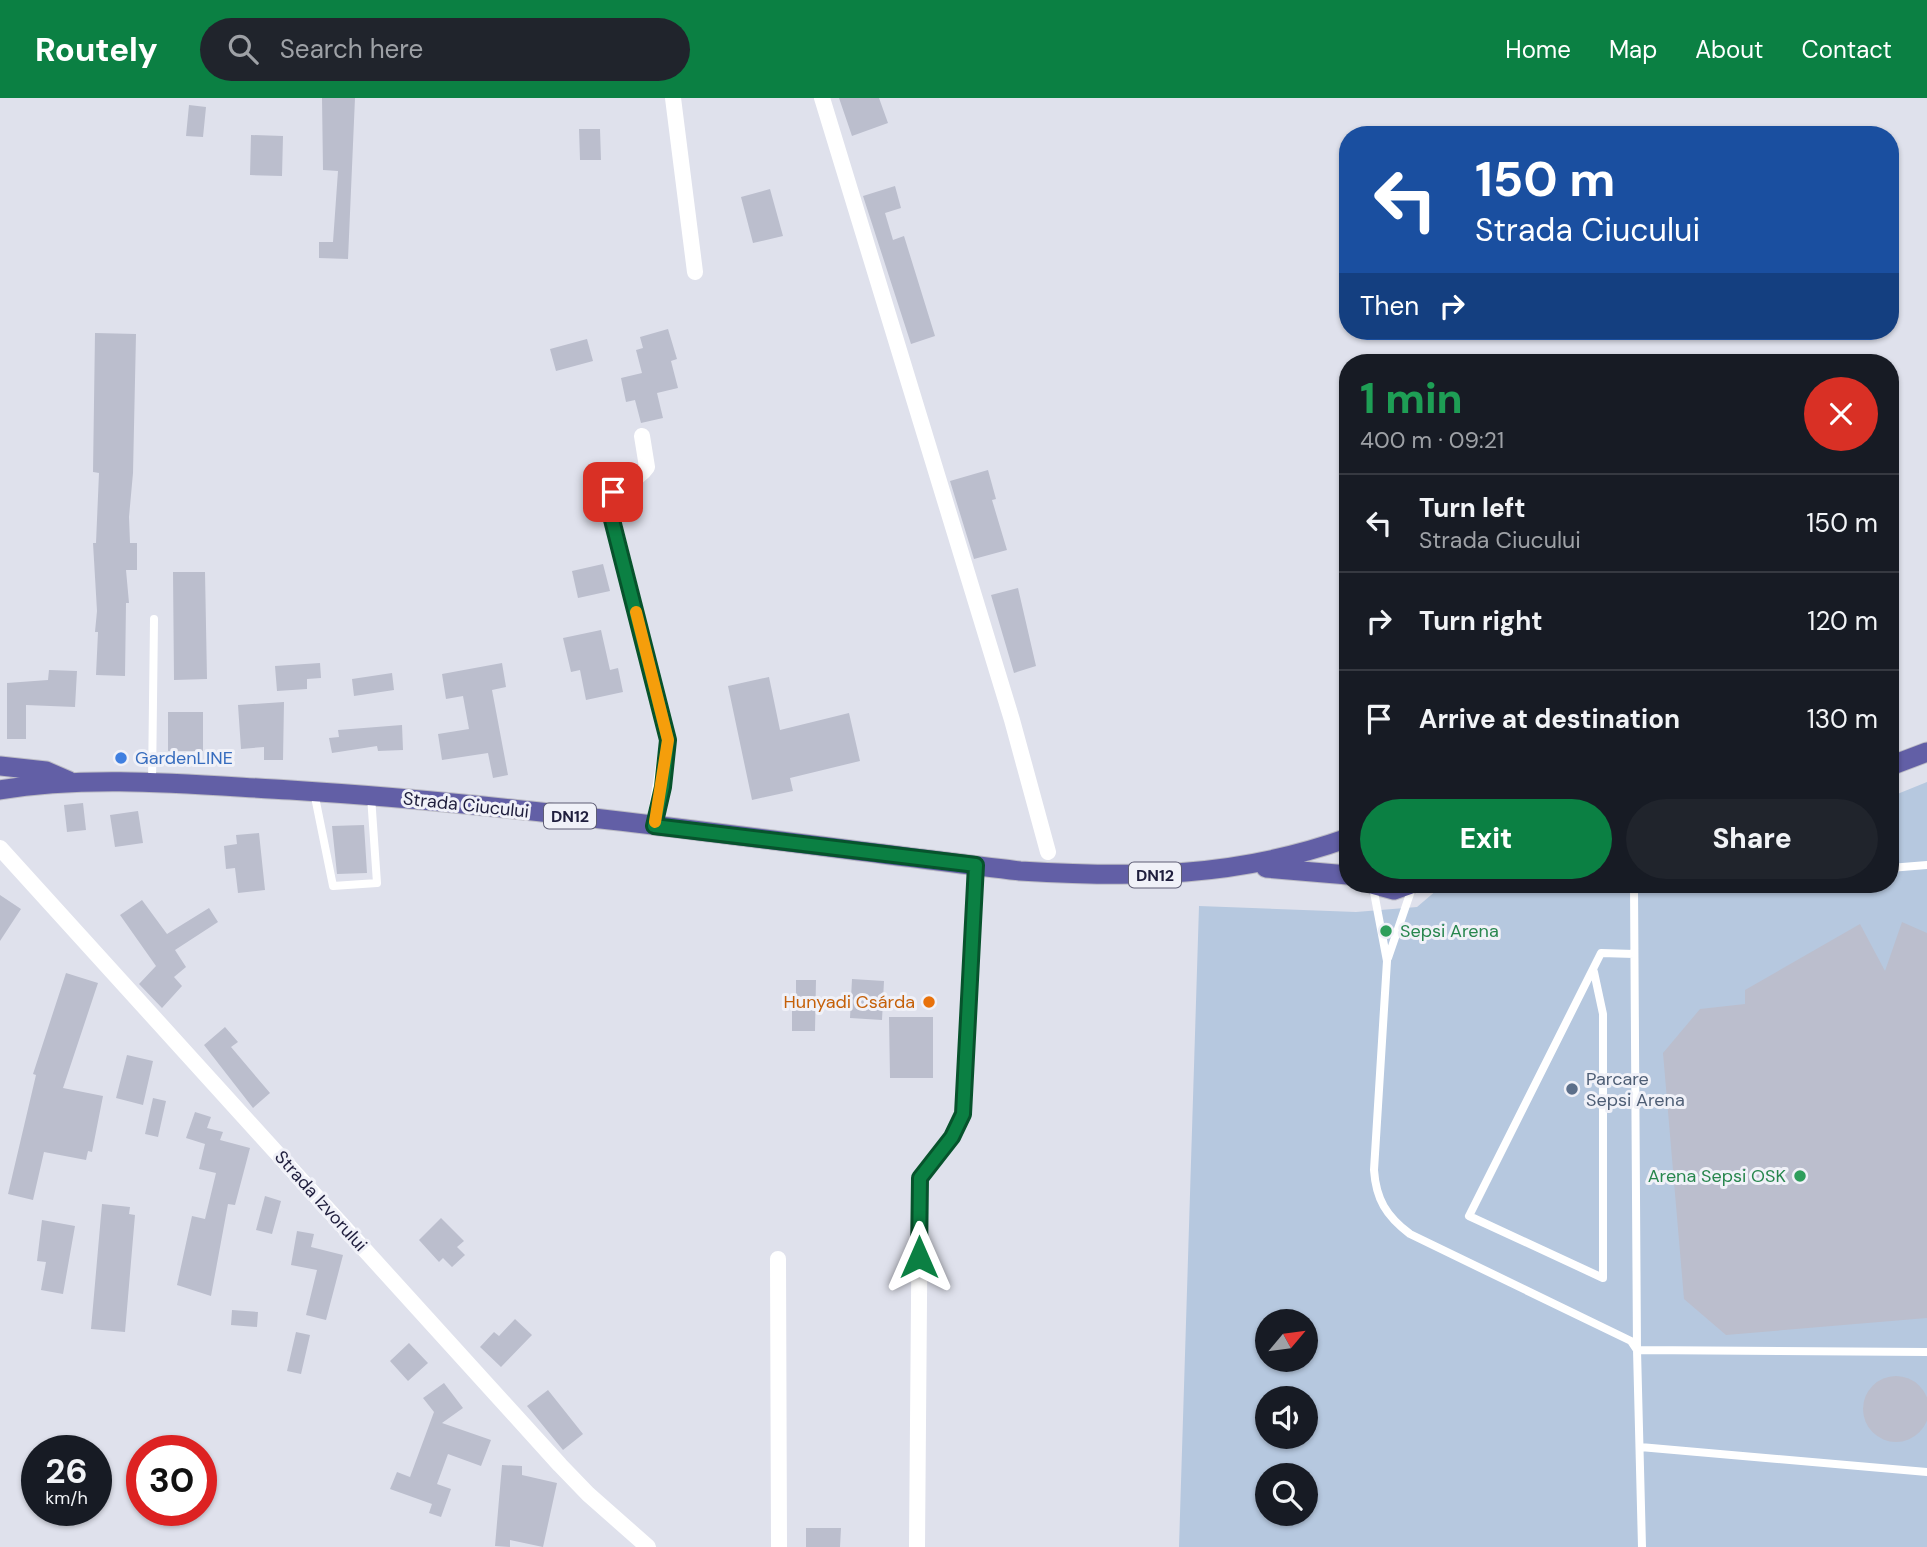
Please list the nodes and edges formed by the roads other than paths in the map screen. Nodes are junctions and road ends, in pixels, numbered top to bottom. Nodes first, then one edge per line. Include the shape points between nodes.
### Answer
1 (673, 98) edge
2 (822, 98) edge
3 (695, 272) dead end
4 (642, 436) dead end
5 (154, 619) dead end
6 (1927, 752) edge
7 (1899, 763) edge
8 (0, 766) edge
9 (74, 782) junction
10 (152, 785) junction
11 (0, 790) edge
12 (314, 792) junction
13 (371, 796) junction
14 (654, 826) junction
15 (1339, 841) edge
16 (0, 848) edge
17 (1048, 852) dead end
18 (976, 865) junction
19 (1927, 865) edge
20 (1244, 867) junction
21 (1899, 867) edge
22 (1339, 874) edge
23 (1374, 893) edge
24 (1409, 893) edge
25 (1633, 893) edge
26 (1634, 954) junction
27 (1387, 961) junction
28 (1594, 972) junction
29 (778, 1259) dead end
30 (1637, 1350) junction
31 (1927, 1352) edge
32 (1640, 1447) junction
33 (1927, 1472) edge
34 (648, 1547) edge
35 (779, 1547) edge
36 (917, 1547) edge
37 (1642, 1547) edge

1 - 3 street
2 - 17 street via 1016,733
4 - 14 street via 647,467 608,500 668,740
5 - 10 lane
6 - 7 main road
8 - 9 main road via 46,771
9 - 10 main road, Strada Ciucului / DN12
9 - 11 main road, DN12
10 - 12 main road, Strada Ciucului / DN12
12 - 13 main road, Strada Ciucului / DN12
12 - 13 lane via 333,886 377,883
13 - 14 main road, Strada Ciucului / DN12
14 - 18 main road, Strada Ciucului / DN12
15 - 20 main road, DN12
16 - 34 street, Strada Izvorului via 560,1465
18 - 20 main road, Strada Ciucului / DN12 via 1148,875
18 - 36 street via 963,1114 952,1137 920,1178
19 - 21 lane
20 - 22 main road, DN12
23 - 27 lane
24 - 27 lane
25 - 26 lane
26 - 28 lane via 1601,953
26 - 30 lane
27 - 30 lane via 1374,1170 1381,1206 1410,1234 1618,1332
28 - 28 lane via 1575,1000 1469,1216 1603,1278 1603,1014
29 - 35 street
30 - 31 lane
30 - 32 lane
32 - 33 lane
32 - 37 lane

